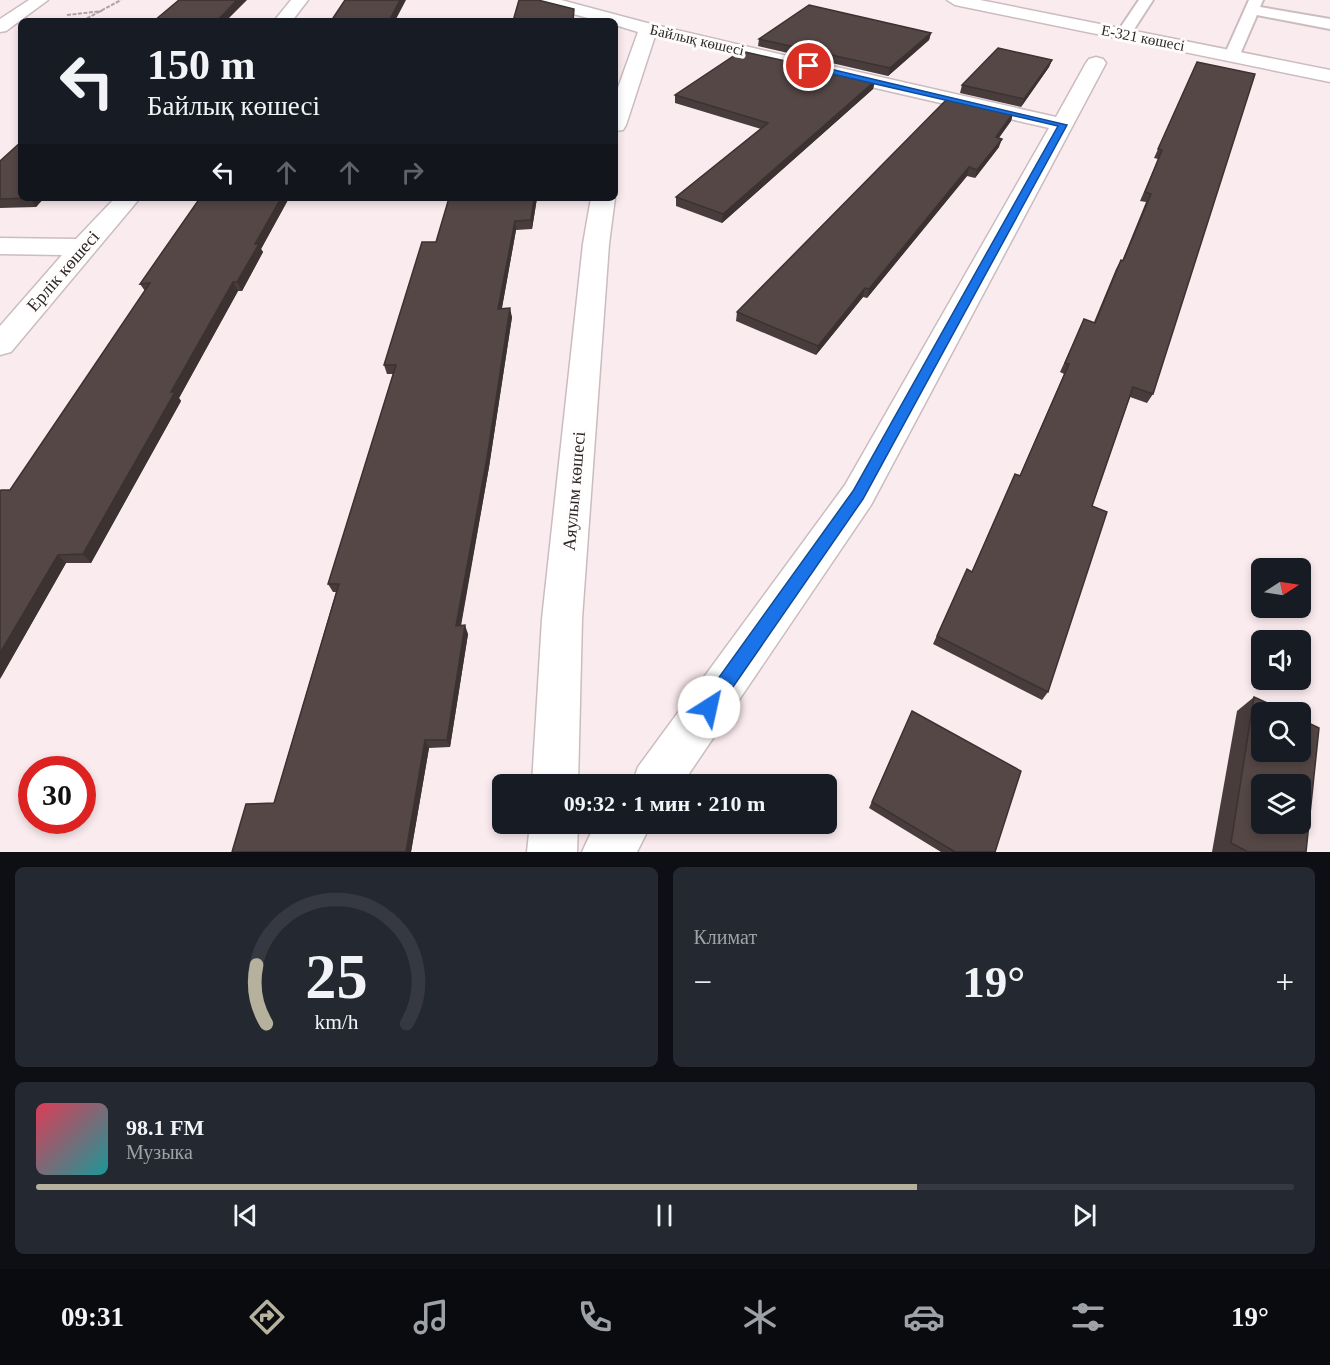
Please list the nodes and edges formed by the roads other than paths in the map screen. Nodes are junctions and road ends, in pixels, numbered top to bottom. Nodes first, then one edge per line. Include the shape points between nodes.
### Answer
1 (40, 0) edge
2 (300, 0) edge
3 (542, 0) edge
4 (955, 0) edge
5 (1146, 0) edge
6 (1255, 5) edge
7 (285, 18) edge
8 (608, 18) edge
9 (618, 21) edge
10 (1330, 24) edge
11 (0, 27) edge
12 (648, 29) junction
13 (1124, 34) junction
14 (1232, 56) junction
15 (1096, 63) dead end
16 (1330, 76) edge
17 (618, 116) edge
18 (1063, 125) junction
19 (125, 201) edge
20 (603, 201) edge
21 (0, 246) edge
22 (83, 247) junction
23 (0, 345) edge
24 (555, 774) edge
25 (662, 774) edge
26 (553, 834) edge
27 (620, 834) edge
28 (552, 852) edge
29 (607, 852) edge

1 - 11 street
2 - 7 street
3 - 8 street, Байлық көшесі
4 - 13 street, Е-321 көшесі
5 - 13 lane
6 - 10 lane
6 - 14 lane
9 - 12 street, Байлық көшесі
12 - 17 street
12 - 18 street, Байлық көшесі
13 - 14 street, Е-321 көшесі
14 - 16 street, Е-321 көшесі
15 - 18 street
18 - 25 street via 858,495
19 - 22 street, Ерлік көшесі
20 - 24 street, Аяулым көшесі via 562,619
21 - 22 street
22 - 23 street, Ерлік көшесі
26 - 28 street
27 - 29 street

